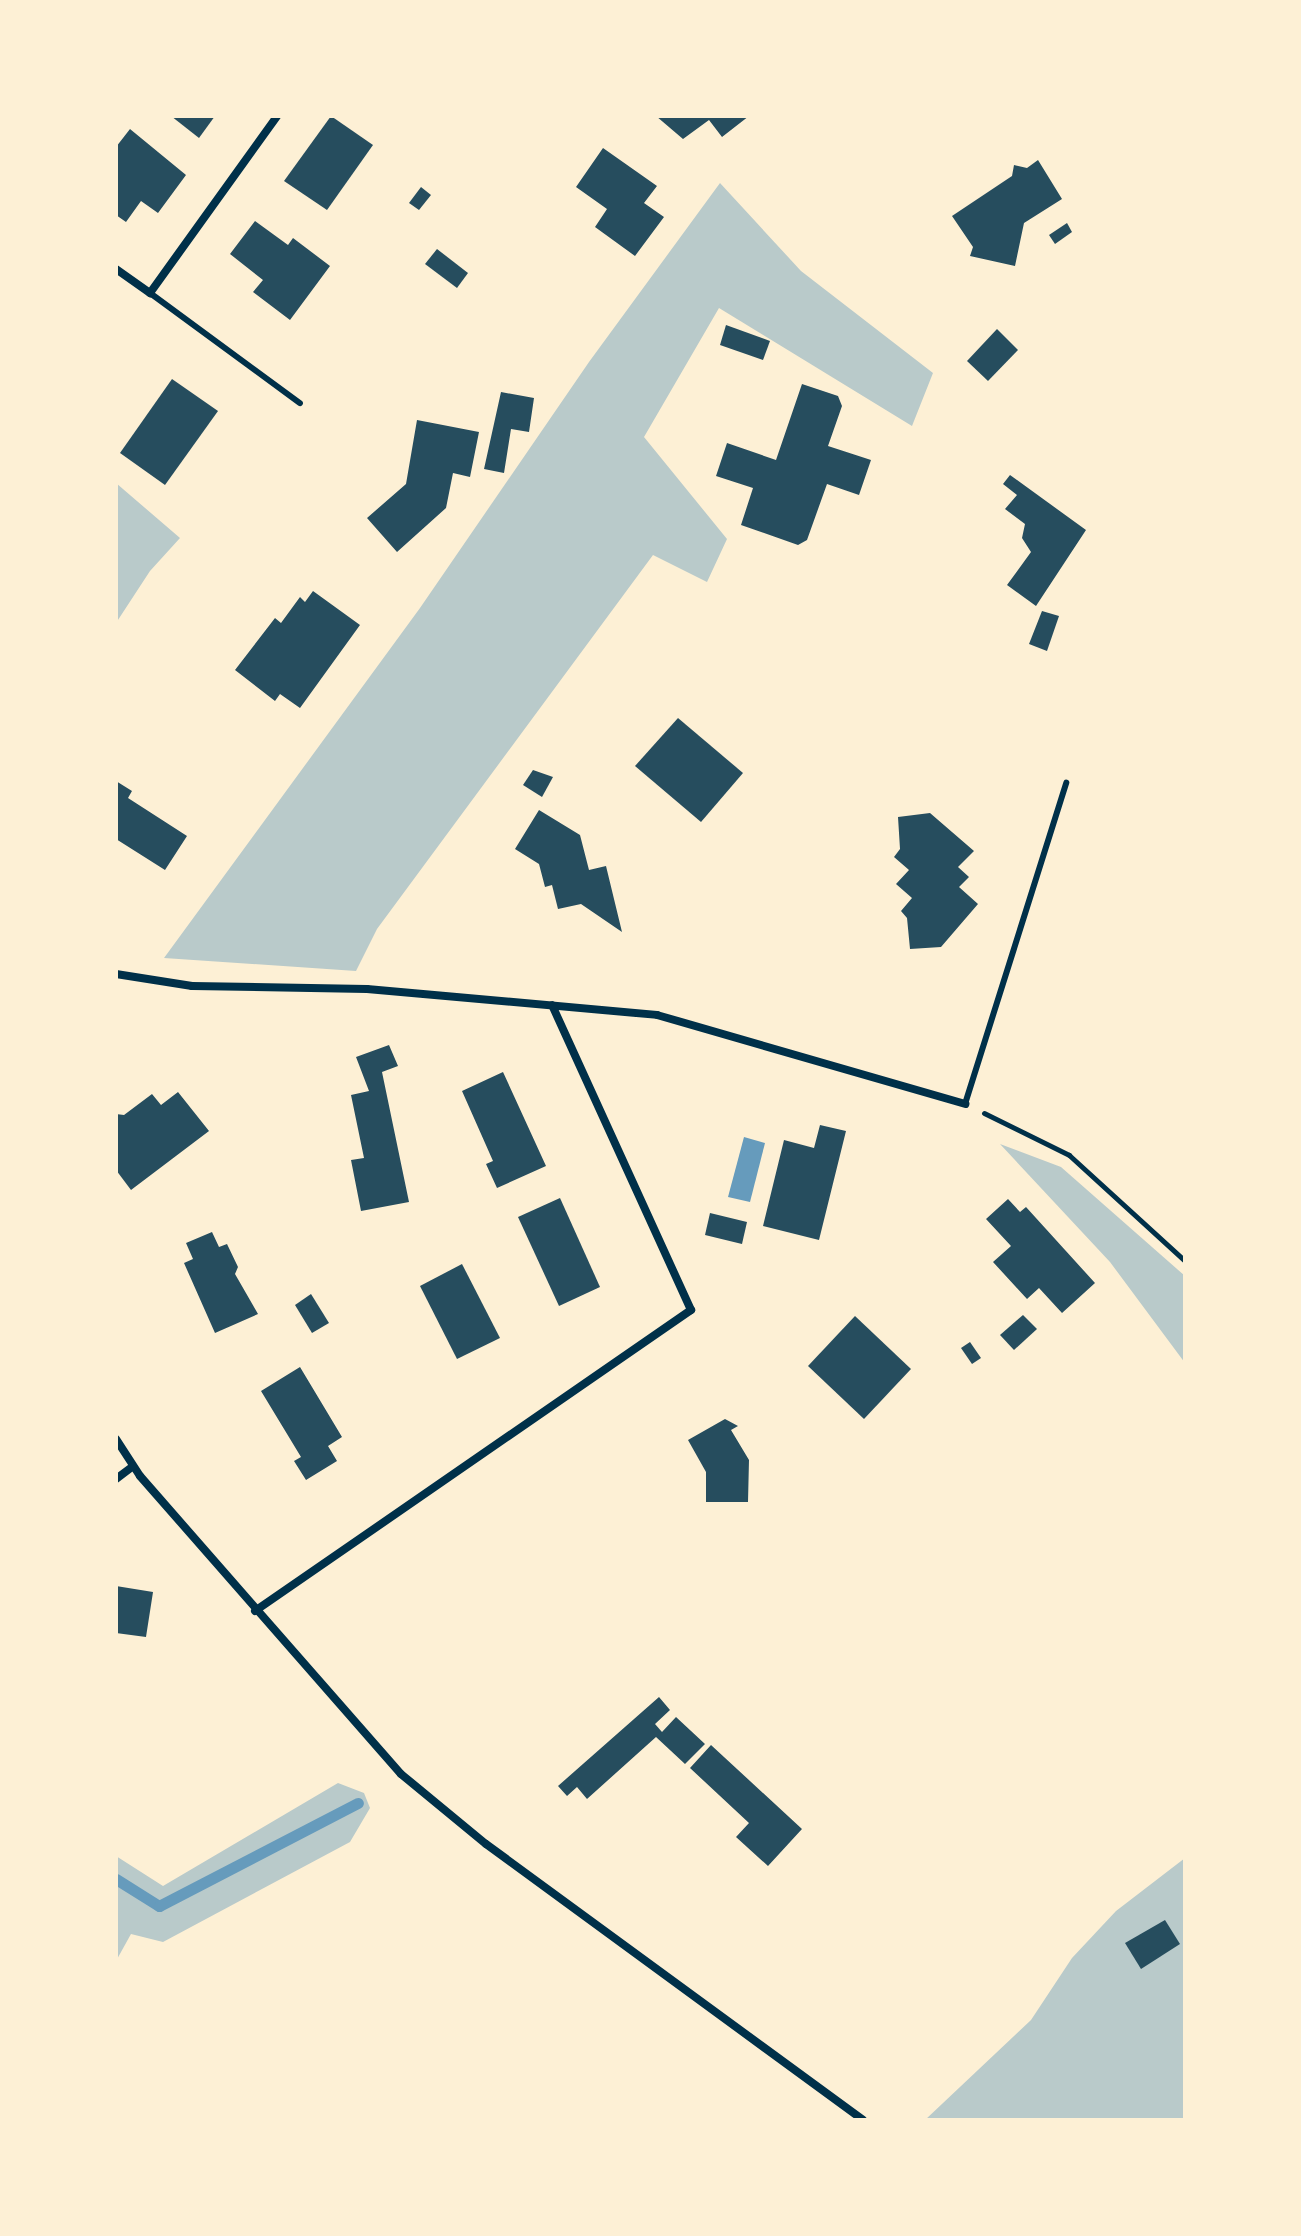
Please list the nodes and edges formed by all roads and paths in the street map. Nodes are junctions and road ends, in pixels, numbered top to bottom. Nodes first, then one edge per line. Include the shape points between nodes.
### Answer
1 (277, 116) edge
2 (116, 269) edge
3 (150, 293) junction
4 (300, 403) dead end
5 (1066, 783) dead end
6 (116, 974) edge
7 (552, 1005) junction
8 (965, 1104) junction
9 (1185, 1261) edge
10 (116, 1439) edge
11 (133, 1466) junction
12 (116, 1479) edge
13 (255, 1611) junction
14 (863, 2120) edge

1 - 3 street
2 - 3 street
3 - 4 lane
5 - 8 lane
6 - 7 street via 192,986 367,989
7 - 8 street via 657,1015
7 - 13 street via 691,1310
8 - 9 path via 1069,1155
10 - 11 street
11 - 12 street
11 - 13 street
13 - 14 street via 401,1774 486,1844

